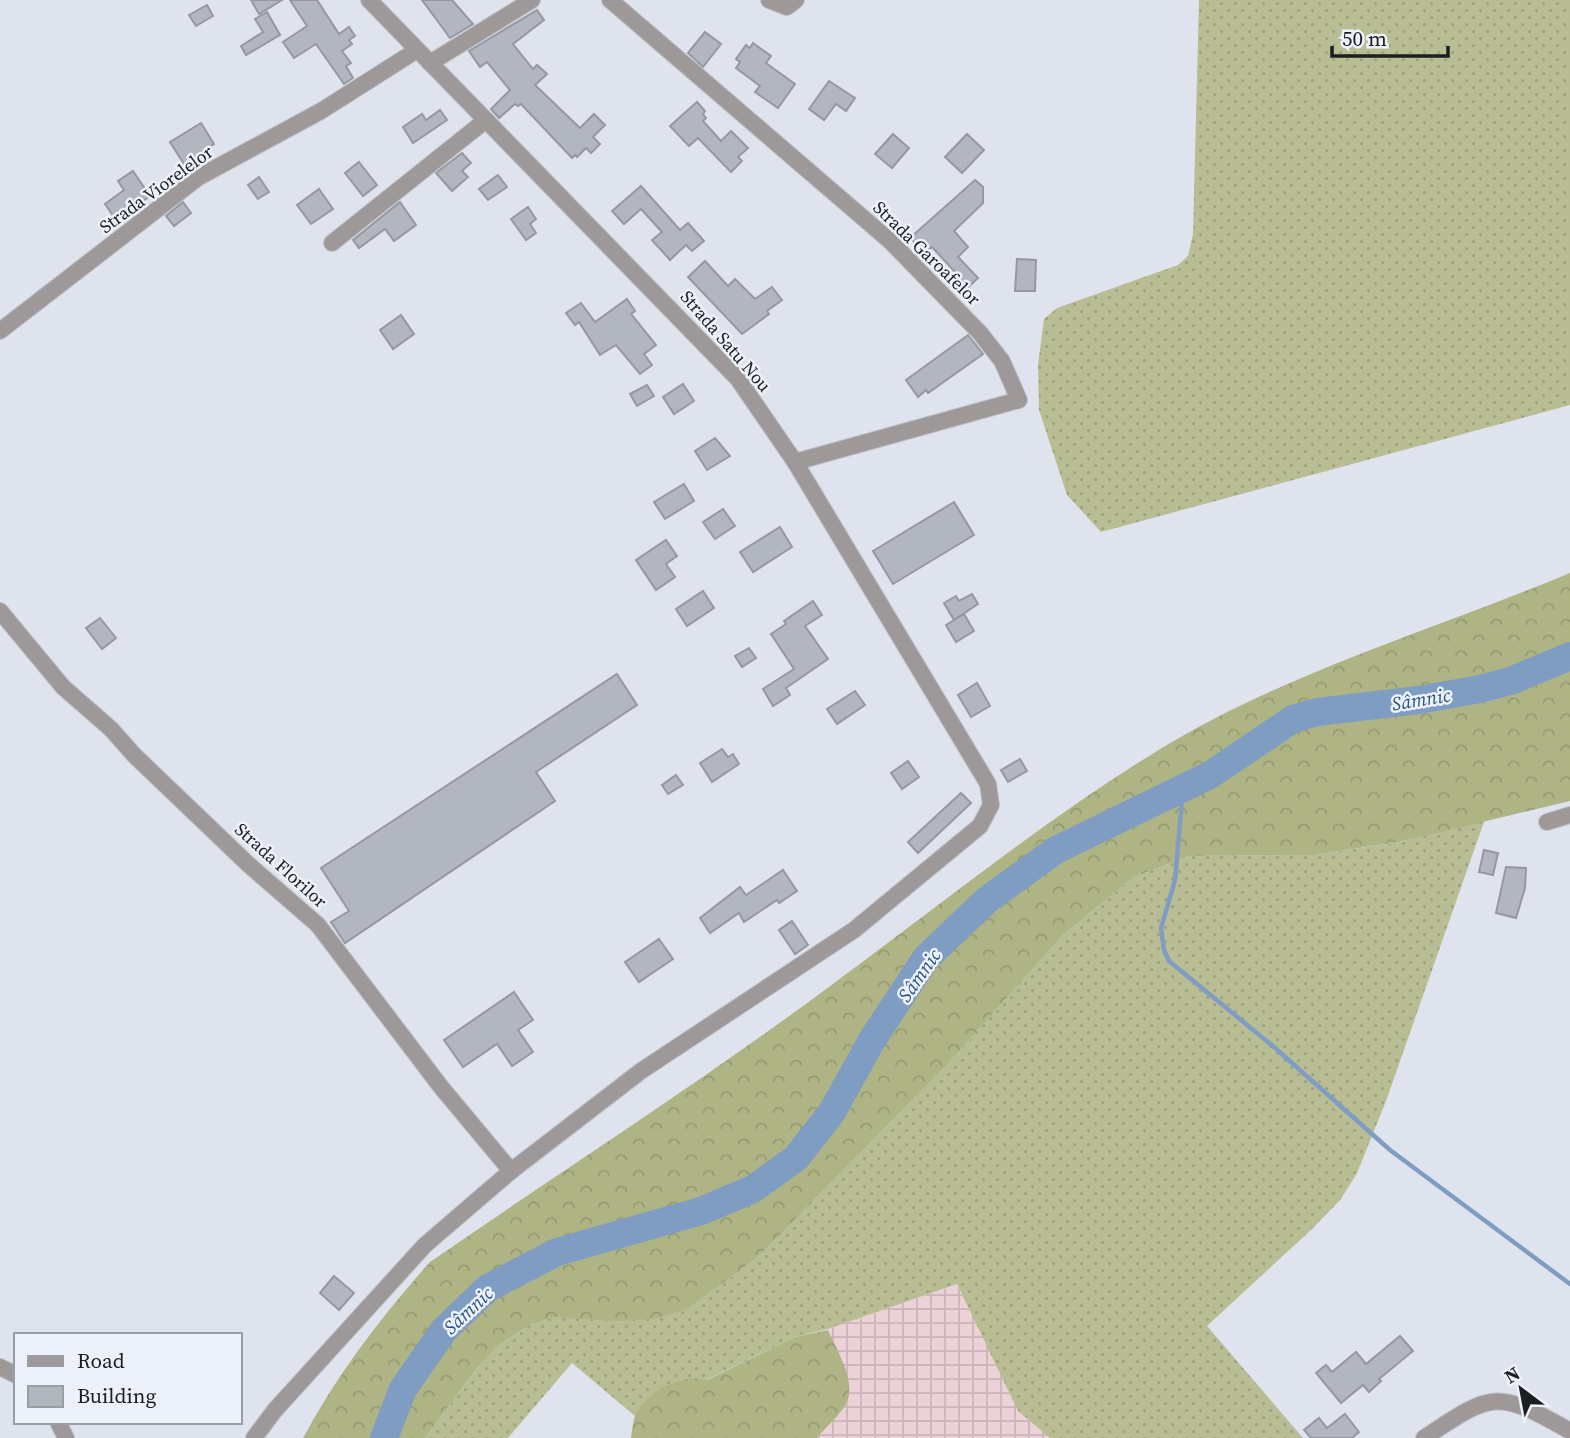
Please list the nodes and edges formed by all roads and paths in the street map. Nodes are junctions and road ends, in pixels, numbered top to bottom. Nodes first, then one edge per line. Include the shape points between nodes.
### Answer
1 (369, 0) edge
2 (532, 0) edge
3 (610, 0) edge
4 (769, 0) edge
5 (796, 0) edge
6 (417, 50) junction
7 (430, 63) junction
8 (486, 120) junction
9 (332, 243) dead end
10 (0, 331) edge
11 (795, 462) junction
12 (0, 611) edge
13 (1570, 815) edge
14 (1547, 822) dead end
15 (511, 1171) junction
16 (1570, 1431) edge
17 (254, 1438) edge
18 (1424, 1438) edge

1 - 6 street, Strada Satu Nou
2 - 7 street
3 - 11 street, Strada Garoafelor via 890,241 980,333 1014,384 1019,400
4 - 5 street via 787,7
6 - 7 street, Strada Satu Nou
6 - 10 street, Strada Viorelelor via 321,111 199,177
7 - 8 street, Strada Satu Nou
8 - 9 street
8 - 11 street, Strada Satu Nou via 717,355 752,397
11 - 15 street, Strada Satu Nou via 982,774 991,805 980,826 854,930 640,1071
12 - 15 street, Strada Florilor via 63,687 318,925
13 - 14 street
15 - 17 street via 425,1245
16 - 18 street via 1520,1404 1492,1400

